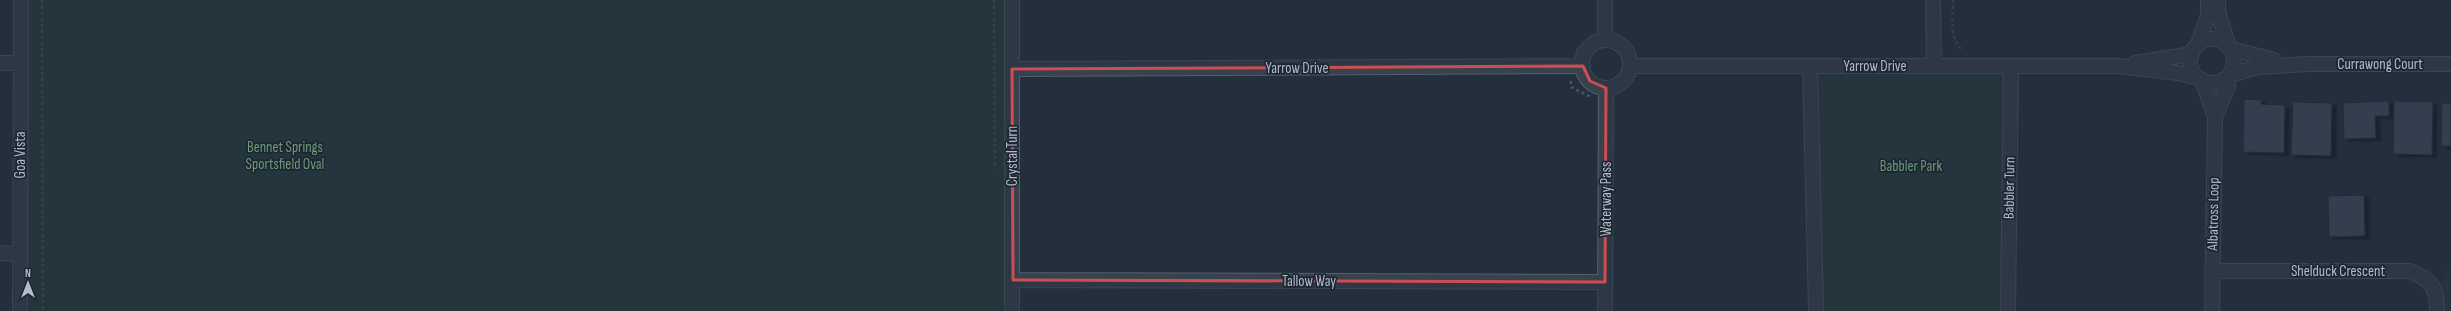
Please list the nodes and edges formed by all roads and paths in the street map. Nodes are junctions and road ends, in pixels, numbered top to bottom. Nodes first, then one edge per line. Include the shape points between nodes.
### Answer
1 (21, 0) edge
2 (42, 0) edge
3 (994, 0) edge
4 (1012, 0) edge
5 (1605, 0) edge
6 (1934, 0) edge
7 (1953, 0) edge
8 (2208, 0) edge
9 (2218, 0) edge
10 (1605, 40) junction
11 (2230, 48) junction
12 (2195, 49) junction
13 (0, 63) edge
14 (20, 63) junction
15 (2308, 64) junction
16 (2451, 64) edge
17 (1583, 66) junction
18 (1630, 66) junction
19 (1810, 66) junction
20 (1934, 66) junction
21 (1977, 66) junction
22 (2011, 66) junction
23 (2120, 66) junction
24 (1012, 69) junction
25 (2228, 76) junction
26 (2200, 79) junction
27 (1606, 88) junction
28 (2214, 117) junction
29 (995, 175) dead end
30 (0, 253) edge
31 (20, 254) junction
32 (2212, 270) junction
33 (1013, 280) junction
34 (1605, 282) junction
35 (20, 311) edge
36 (43, 311) edge
37 (1012, 311) edge
38 (1605, 311) edge
39 (1816, 311) edge
40 (2008, 311) edge
41 (2212, 311) edge
42 (2437, 311) edge

1 - 14 street, Goa Vista
2 - 36 path
3 - 29 path
4 - 24 street, Crystal Turn
5 - 10 street
6 - 20 street
7 - 21 path via 1953,35 1957,45 1964,52 1977,58
8 - 12 street via 2208,15
9 - 11 street via 2218,12
10 - 17 street via 1591,45 1583,58
10 - 18 street via 1621,44 1630,58
11 - 12 street via 2214,39
11 - 15 street via 2264,59
11 - 25 street via 2234,65
12 - 23 street
12 - 26 street via 2192,67
13 - 14 street
14 - 31 street, Goa Vista
15 - 16 street, Currawong Court
15 - 25 street via 2258,67
17 - 24 street, Yarrow Drive
17 - 27 street via 1590,81
18 - 19 street, Yarrow Drive
18 - 27 street via 1628,75 1622,82
19 - 20 street, Yarrow Drive
19 - 39 street
20 - 21 street, Yarrow Drive
21 - 22 street, Yarrow Drive
22 - 23 street, Yarrow Drive
22 - 40 street, Babbler Turn
23 - 26 street via 2178,72
24 - 33 street, Crystal Turn
25 - 26 street via 2217,82
25 - 28 street via 2228,86
26 - 28 street
27 - 34 street, Waterway Pass
28 - 32 street, Albatross Loop
30 - 31 street
31 - 35 street, Goa Vista
32 - 41 street, Albatross Loop
32 - 42 street, Shelduck Crescent via 2410,271 2426,278 2437,293
33 - 34 street, Tallow Way
33 - 37 street, Crystal Turn
34 - 38 street, Waterway Pass

